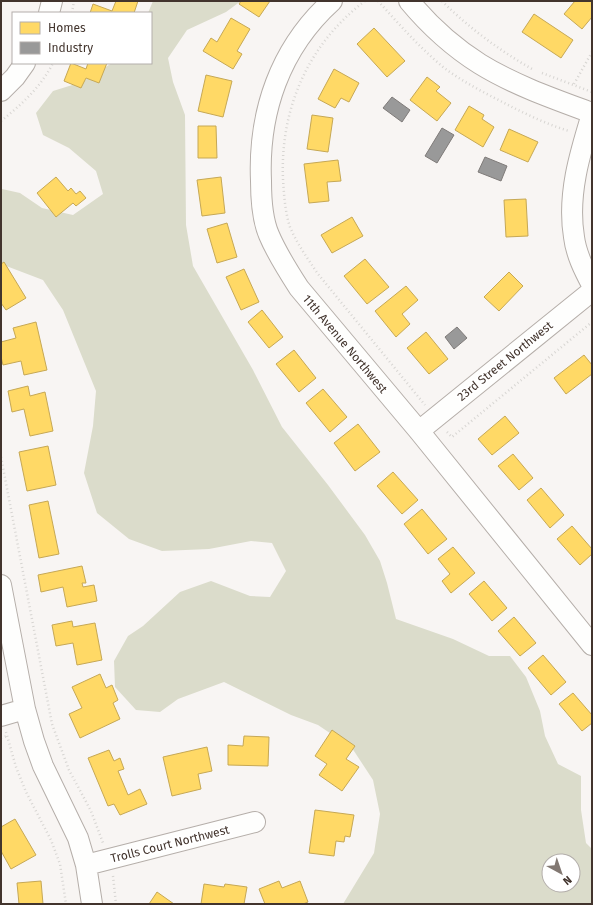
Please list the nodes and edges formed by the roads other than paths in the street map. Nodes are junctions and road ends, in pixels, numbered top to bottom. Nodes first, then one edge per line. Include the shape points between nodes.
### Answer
1 (52, 1) edge
2 (332, 1) edge
3 (409, 1) edge
4 (49, 12) edge
5 (24, 64) edge
6 (1, 90) edge
7 (592, 113) edge
8 (592, 285) edge
9 (592, 291) edge
10 (419, 431) junction
11 (1, 585) edge
12 (592, 645) edge
13 (24, 709) junction
14 (1, 716) edge
15 (255, 822) dead end
16 (86, 865) junction
17 (92, 904) edge

1 - 4 street
2 - 10 street, 11th Avenue Northwest via 302,34 287,56 274,83 262,138 262,205 268,234 299,288
3 - 7 street via 436,30 481,64 505,77
5 - 6 street
7 - 8 street via 575,178 572,208 574,237 581,264
9 - 10 street, 23rd Street Northwest
10 - 12 street, 11th Avenue Northwest
11 - 13 street
13 - 14 street
13 - 16 street via 43,766 78,838
15 - 16 street, Trolls Court Northwest
16 - 17 street

